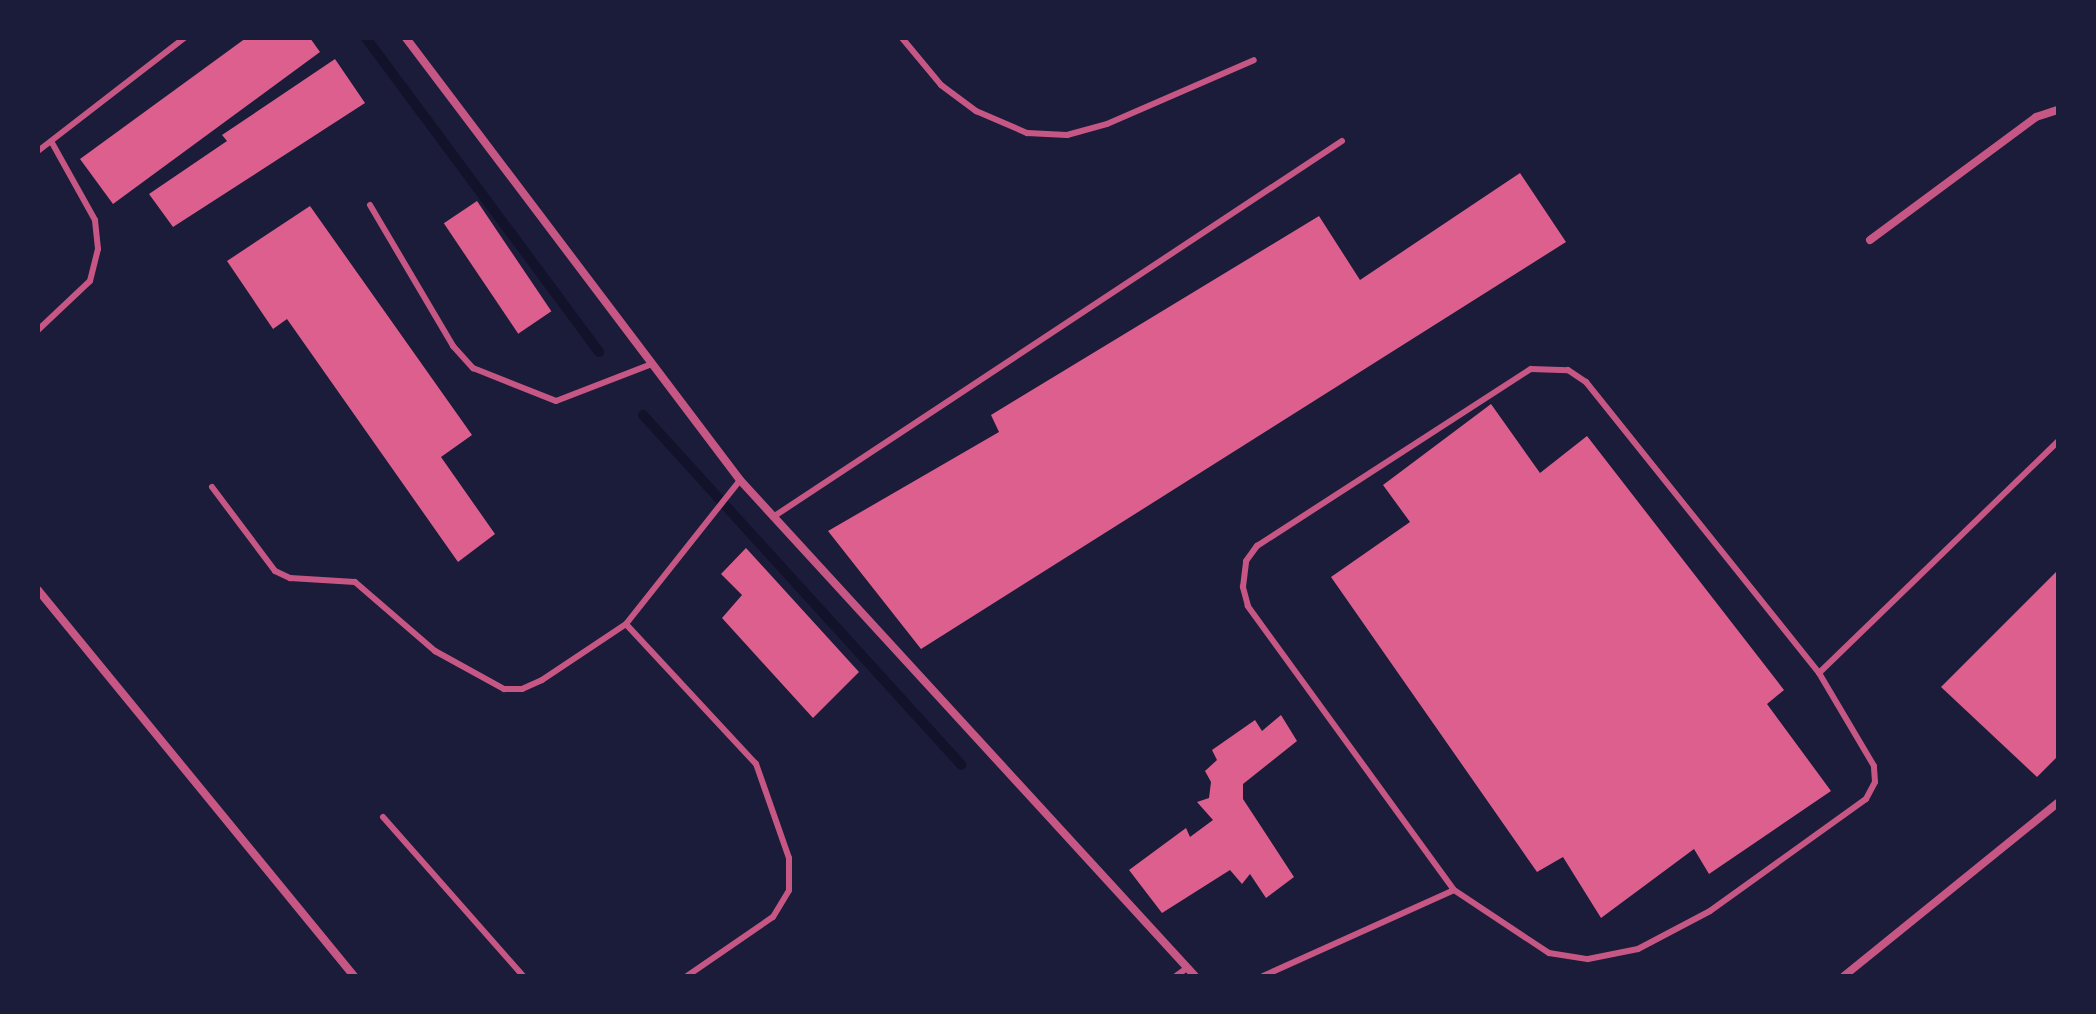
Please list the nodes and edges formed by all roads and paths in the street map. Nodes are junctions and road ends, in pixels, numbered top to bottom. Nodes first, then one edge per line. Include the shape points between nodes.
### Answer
1 (184, 38) edge
2 (406, 38) edge
3 (902, 38) edge
4 (1254, 60) dead end
5 (2058, 110) edge
6 (51, 141) junction
7 (1342, 141) dead end
8 (38, 151) edge
9 (370, 205) dead end
10 (1870, 240) dead end
11 (38, 330) edge
12 (652, 364) junction
13 (2058, 441) edge
14 (740, 480) junction
15 (212, 487) dead end
16 (773, 517) junction
17 (38, 590) edge
18 (626, 624) junction
19 (1819, 673) junction
20 (2058, 803) edge
21 (383, 817) dead end
22 (1454, 890) junction
23 (1187, 968) junction
24 (354, 976) edge
25 (523, 976) edge
26 (687, 976) edge
27 (1176, 976) edge
28 (1195, 976) edge
29 (1263, 976) edge
30 (1844, 976) edge

1 - 6 lane
2 - 12 street
3 - 4 lane via 941,85 976,111 1027,133 1067,135 1107,124
5 - 10 street via 2036,117
6 - 8 lane
6 - 11 lane via 95,220 98,249 90,281
7 - 16 lane
9 - 12 lane via 453,346 473,368 556,401
12 - 14 street
13 - 19 lane
14 - 16 street
14 - 18 lane
15 - 18 lane via 275,571 290,578 358,584 435,651 494,685 522,689
16 - 23 street
17 - 24 street
18 - 26 lane via 756,764 789,858 789,890 773,917
19 - 22 lane via 1871,757 1873,788 1866,799 1710,911 1638,949 1588,959 1549,953
19 - 22 lane via 1586,382 1568,370 1531,369 1257,546 1243,573 1248,606
20 - 30 street
21 - 25 lane
22 - 29 lane
23 - 27 lane
23 - 28 street

